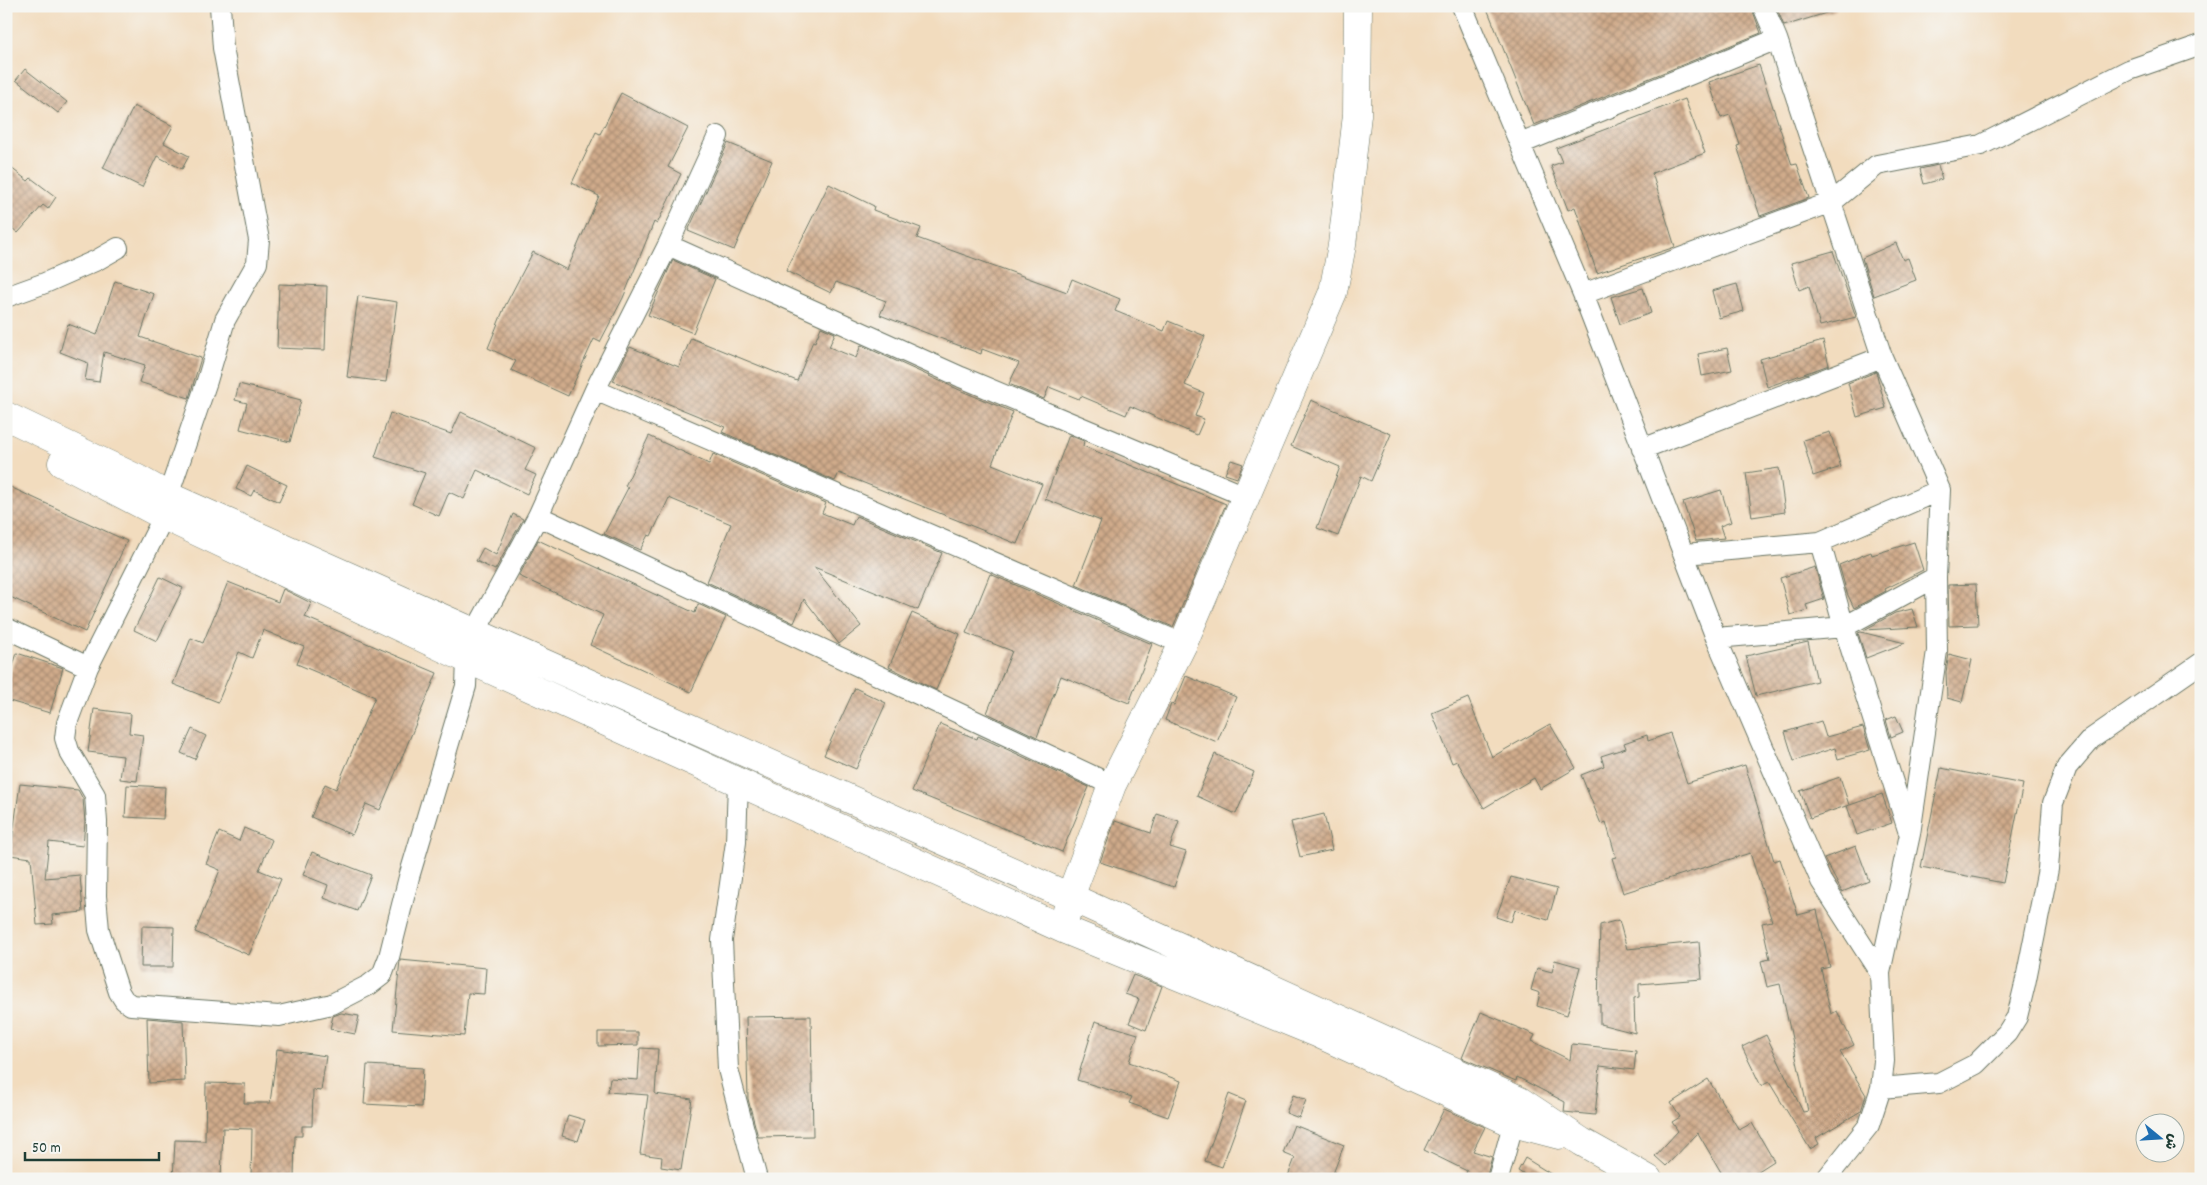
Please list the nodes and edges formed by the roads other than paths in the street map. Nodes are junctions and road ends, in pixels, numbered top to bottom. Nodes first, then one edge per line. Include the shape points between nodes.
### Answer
1 (220, 6) edge
2 (1358, 6) edge
3 (1462, 6) edge
4 (1763, 6) edge
5 (1777, 39) junction
6 (2201, 44) edge
7 (718, 136) dead end
8 (1520, 144) junction
9 (1832, 202) junction
10 (668, 245) junction
11 (118, 248) dead end
12 (1583, 294) junction
13 (6, 297) edge
14 (1882, 357) junction
15 (595, 390) junction
16 (6, 416) edge
17 (6, 434) edge
18 (1642, 449) junction
19 (1940, 490) junction
20 (1245, 496) junction
21 (166, 506) junction
22 (538, 516) junction
23 (1820, 542) junction
24 (1685, 554) junction
25 (1936, 577) junction
26 (1844, 627) junction
27 (6, 628) edge
28 (1716, 638) junction
29 (1182, 644) junction
30 (470, 646) junction
31 (2201, 663) edge
32 (88, 667) junction
33 (745, 754) junction
34 (738, 782) junction
35 (1112, 785) junction
36 (1910, 834) junction
37 (1070, 897) junction
38 (1063, 929) junction
39 (1880, 973) junction
40 (1321, 1023) junction
41 (1881, 1088) junction
42 (1516, 1112) junction
43 (757, 1179) edge
44 (1498, 1179) edge
45 (1648, 1179) edge
46 (1826, 1179) edge

1 - 21 street via 223,48 256,217 259,252 254,271 225,320
2 - 20 main road via 1357,115 1342,245 1333,292
3 - 8 street
4 - 5 street
5 - 8 street
5 - 9 street
6 - 9 street via 2130,70 1980,145 1877,165
7 - 10 street
8 - 12 street
9 - 12 street
9 - 14 street
10 - 15 street
10 - 20 street via 962,376
11 - 13 street via 45,283
12 - 18 street
14 - 18 street
14 - 19 street
15 - 22 street
15 - 29 street
16 - 21 main road via 138,479
17 - 21 main road
18 - 24 street
19 - 23 street
19 - 25 street
20 - 29 main road
21 - 30 main road
21 - 32 street
22 - 30 street
22 - 35 street
23 - 24 street
23 - 26 street
24 - 28 street
25 - 26 street
25 - 36 street via 1937,651
26 - 28 street
26 - 36 street
27 - 32 street
28 - 39 street via 1822,881
29 - 35 main road
30 - 32 street via 466,686 382,975 332,1004 280,1016 139,1006 124,1000 119,992 99,930 95,795 72,757 65,738 67,723
30 - 33 main road
30 - 34 main road
31 - 41 street via 2091,739 2067,767 2053,803 2048,869 2025,984 2017,1017 2007,1033 1976,1064 1939,1083
33 - 34 main road
33 - 37 main road
34 - 38 main road
34 - 43 street via 736,842 722,940 728,1070
35 - 37 main road
36 - 39 street
37 - 38 main road
37 - 40 main road
38 - 40 main road
39 - 41 street via 1884,1061
40 - 42 main road
41 - 46 street via 1869,1125
42 - 44 street
42 - 45 main road via 1582,1142

